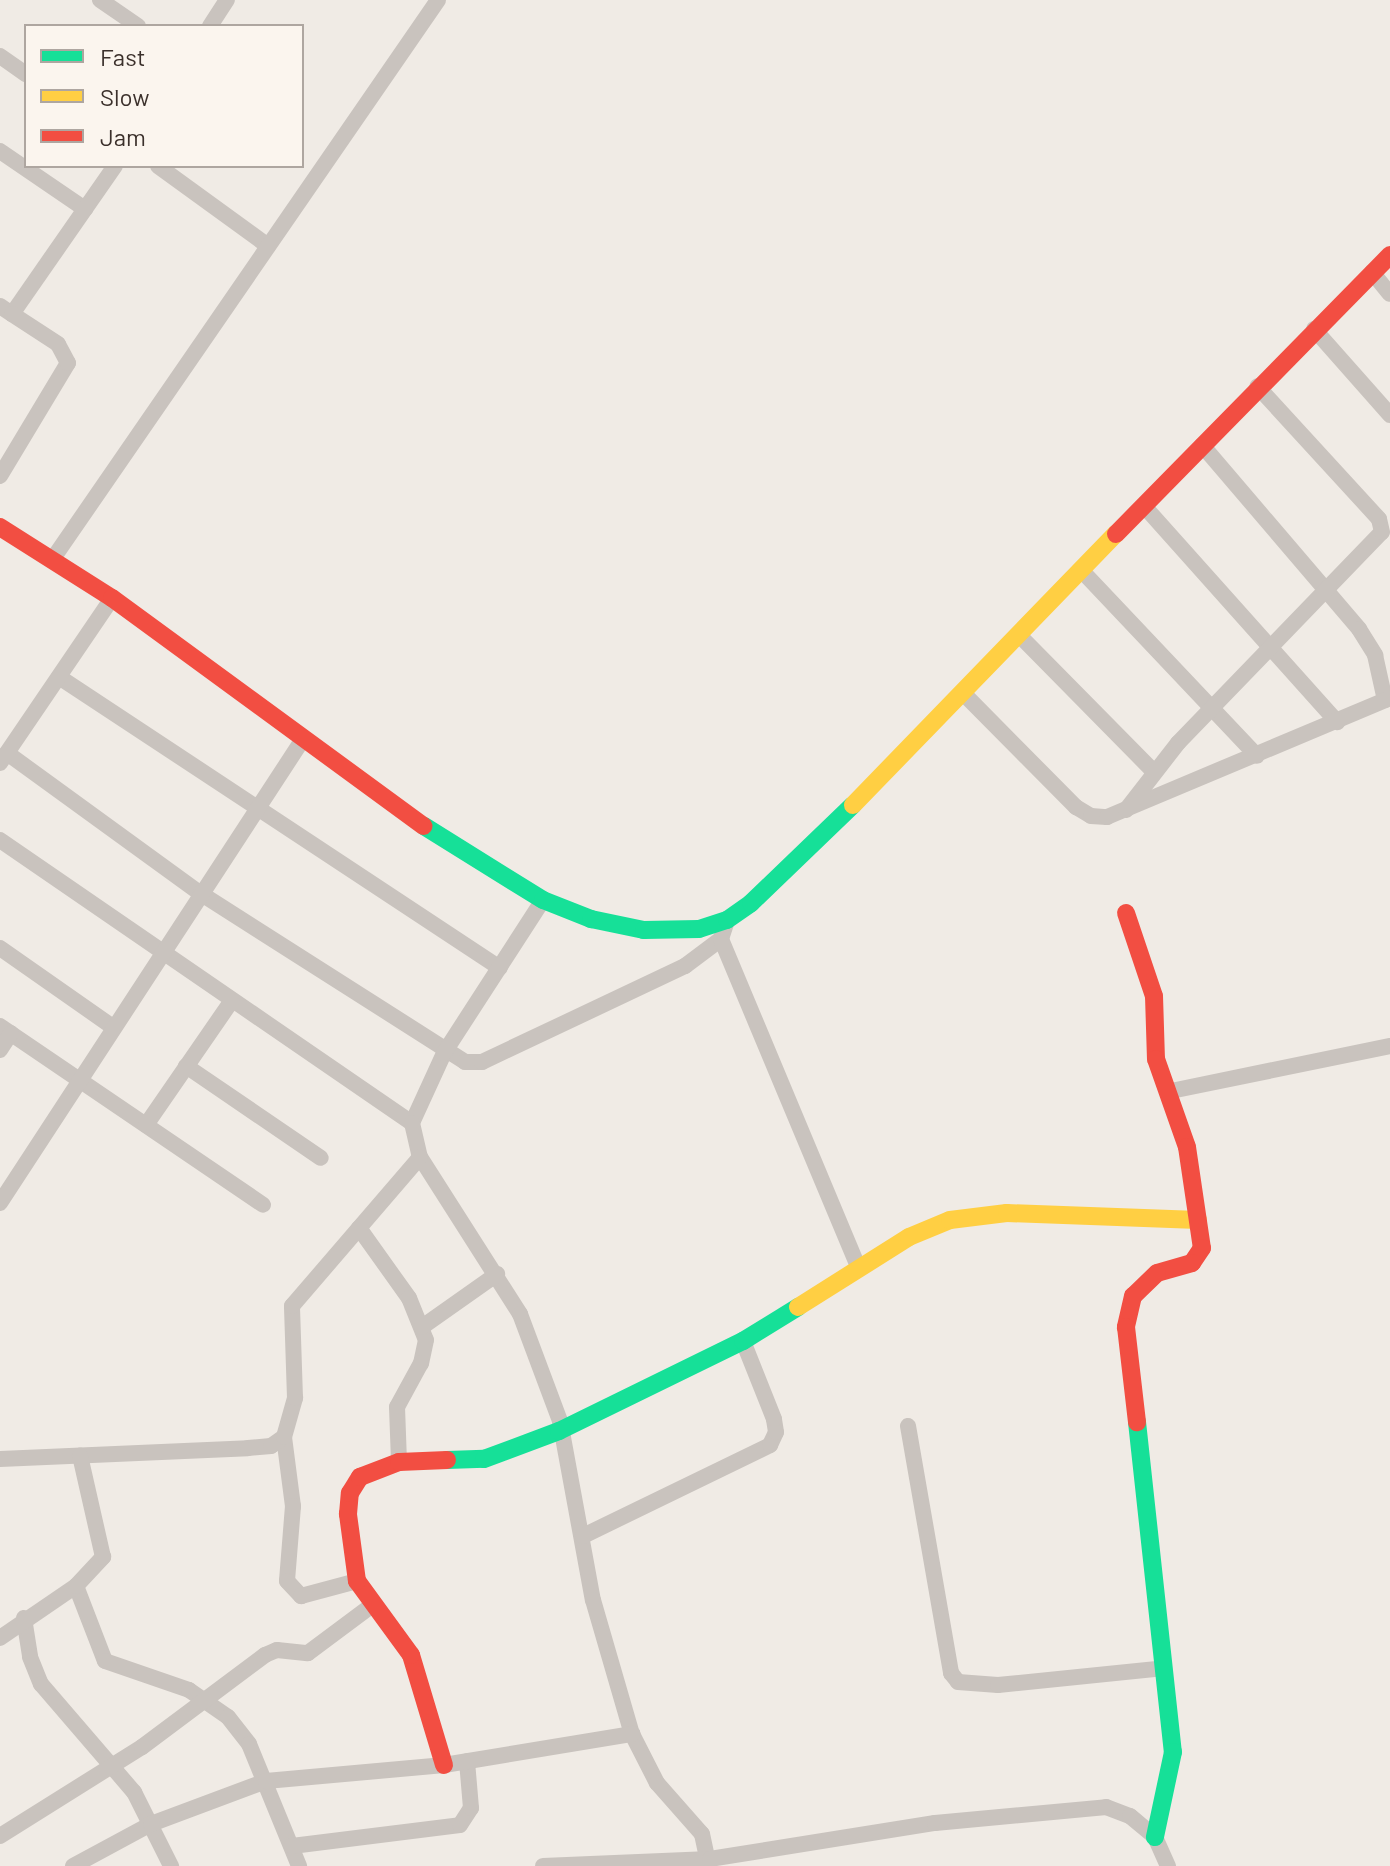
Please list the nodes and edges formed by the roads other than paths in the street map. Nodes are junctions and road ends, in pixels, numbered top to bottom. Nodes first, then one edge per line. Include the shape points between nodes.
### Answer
1 (100, 0) edge
2 (227, 0) edge
3 (438, 0) edge
4 (135, 24) edge
5 (211, 24) edge
6 (0, 56) edge
7 (24, 73) edge
8 (0, 151) edge
9 (24, 167) edge
10 (25, 168) edge
11 (114, 168) edge
12 (161, 168) edge
13 (85, 209) junction
14 (268, 246) junction
15 (1390, 255) edge
16 (1372, 272) junction
17 (1390, 294) edge
18 (6, 310) edge
19 (1314, 329) junction
20 (1257, 386) junction
21 (1390, 415) edge
22 (1202, 445) junction
23 (0, 476) edge
24 (1144, 506) junction
25 (0, 527) edge
26 (52, 560) junction
27 (1083, 572) junction
28 (1327, 590) junction
29 (112, 598) junction
30 (1020, 636) junction
31 (1271, 648) junction
32 (59, 677) junction
33 (963, 693) junction
34 (1388, 699) edge
35 (1213, 706) junction
36 (1337, 722) junction
37 (303, 739) junction
38 (1257, 756) junction
39 (4, 758) edge
40 (1153, 771) junction
41 (259, 809) junction
42 (1126, 810) junction
43 (0, 840) edge
44 (200, 893) junction
45 (543, 900) junction
46 (1126, 913) dead end
47 (727, 920) junction
48 (721, 939) junction
49 (0, 948) edge
50 (160, 953) junction
51 (500, 968) junction
52 (231, 1002) junction
53 (113, 1027) junction
54 (5, 1030) edge
55 (1390, 1046) edge
56 (0, 1050) edge
57 (444, 1053) junction
58 (186, 1066) junction
59 (79, 1079) junction
60 (1171, 1091) junction
61 (412, 1123) junction
62 (146, 1125) junction
63 (420, 1157) junction
64 (321, 1158) dead end
65 (0, 1203) edge
66 (263, 1205) dead end
67 (1198, 1220) junction
68 (359, 1228) junction
69 (858, 1267) junction
70 (497, 1274) junction
71 (422, 1327) junction
72 (743, 1341) junction
73 (908, 1426) dead end
74 (559, 1431) junction
75 (284, 1437) junction
76 (80, 1456) junction
77 (0, 1459) edge
78 (399, 1462) junction
79 (583, 1536) junction
80 (357, 1581) junction
81 (76, 1586) junction
82 (371, 1606) junction
83 (24, 1618) junction
84 (0, 1638) edge
85 (1164, 1668) junction
86 (204, 1697) junction
87 (632, 1734) junction
88 (467, 1761) junction
89 (444, 1765) junction
90 (114, 1766) junction
91 (266, 1781) junction
92 (151, 1824) junction
93 (0, 1836) edge
94 (1155, 1837) junction
95 (292, 1846) junction
96 (100, 1860) edge
97 (713, 1862) edge
98 (73, 1866) edge
99 (171, 1866) edge
100 (299, 1866) edge
101 (543, 1866) edge
102 (1168, 1866) edge

1 - 4 street
2 - 5 street
3 - 14 street
6 - 7 street
8 - 9 street
10 - 13 street
11 - 13 street
12 - 14 street
13 - 18 street
14 - 26 street
15 - 16 street
16 - 17 street
16 - 19 street
18 - 23 street via 58,344 68,363
19 - 20 street
19 - 21 street
20 - 22 street
20 - 28 street via 1379,519 1382,532 1375,545
22 - 24 street
22 - 28 street
24 - 27 street
24 - 31 street
25 - 26 street
26 - 29 street
27 - 30 street
27 - 35 street
28 - 31 street
28 - 34 street via 1375,655
29 - 32 street
29 - 37 street
30 - 33 street
30 - 40 street
31 - 35 street
31 - 36 street
32 - 39 street
32 - 41 street
33 - 42 street via 1076,807 1091,816
33 - 47 street via 885,775
34 - 36 street
35 - 38 street
35 - 40 street
36 - 38 street
37 - 41 street
37 - 45 street via 431,831
38 - 42 street
39 - 44 street
40 - 42 street
41 - 44 street
41 - 51 street
43 - 50 street
44 - 50 street
44 - 57 street
45 - 47 street via 591,919 644,930 699,929
45 - 51 street
46 - 60 street via 1146,960 1154,996 1156,1059
47 - 48 street
48 - 57 street via 685,966 482,1062
48 - 69 street
49 - 53 street
50 - 52 street
50 - 53 street
51 - 57 street
52 - 58 street
52 - 61 street
53 - 59 street
54 - 56 street
54 - 59 street
55 - 60 street
57 - 61 street
58 - 62 street
58 - 64 street
59 - 62 street
59 - 65 street
60 - 67 street via 1187,1147
61 - 63 street
62 - 66 street
63 - 68 street
63 - 70 street
67 - 69 street via 1007,1213 950,1220
67 - 85 street via 1201,1256 1157,1273 1133,1296 1126,1327
68 - 71 street via 409,1298
68 - 75 street via 292,1306 297,1373
69 - 72 street
70 - 71 street
70 - 74 street via 541,1366
71 - 78 street via 426,1340 421,1363 397,1407
72 - 74 street
72 - 79 street via 774,1419 770,1445
73 - 85 street via 951,1673 958,1682 998,1685
74 - 78 street via 484,1459
74 - 79 street
75 - 76 street via 271,1446
75 - 80 street via 293,1506 287,1581 301,1596
76 - 77 street
76 - 81 street via 103,1557
78 - 80 street via 374,1468 350,1493 348,1526
79 - 87 street via 593,1600
80 - 82 street
81 - 83 street
81 - 86 street via 105,1661
82 - 86 street via 321,1647 308,1653 277,1650 265,1655
82 - 89 street via 411,1655
83 - 84 street
83 - 90 street via 41,1684
85 - 94 street via 1173,1752
86 - 90 street
86 - 91 street via 249,1744
87 - 88 street
87 - 97 street via 657,1783 702,1834
88 - 89 street
88 - 95 street via 471,1808 460,1825
89 - 91 street
90 - 92 street
90 - 93 street
91 - 92 street
91 - 95 street
92 - 96 street
92 - 99 street
94 - 97 street via 1130,1816 1106,1807 935,1823
94 - 102 street
95 - 100 street
96 - 98 street
97 - 101 street

